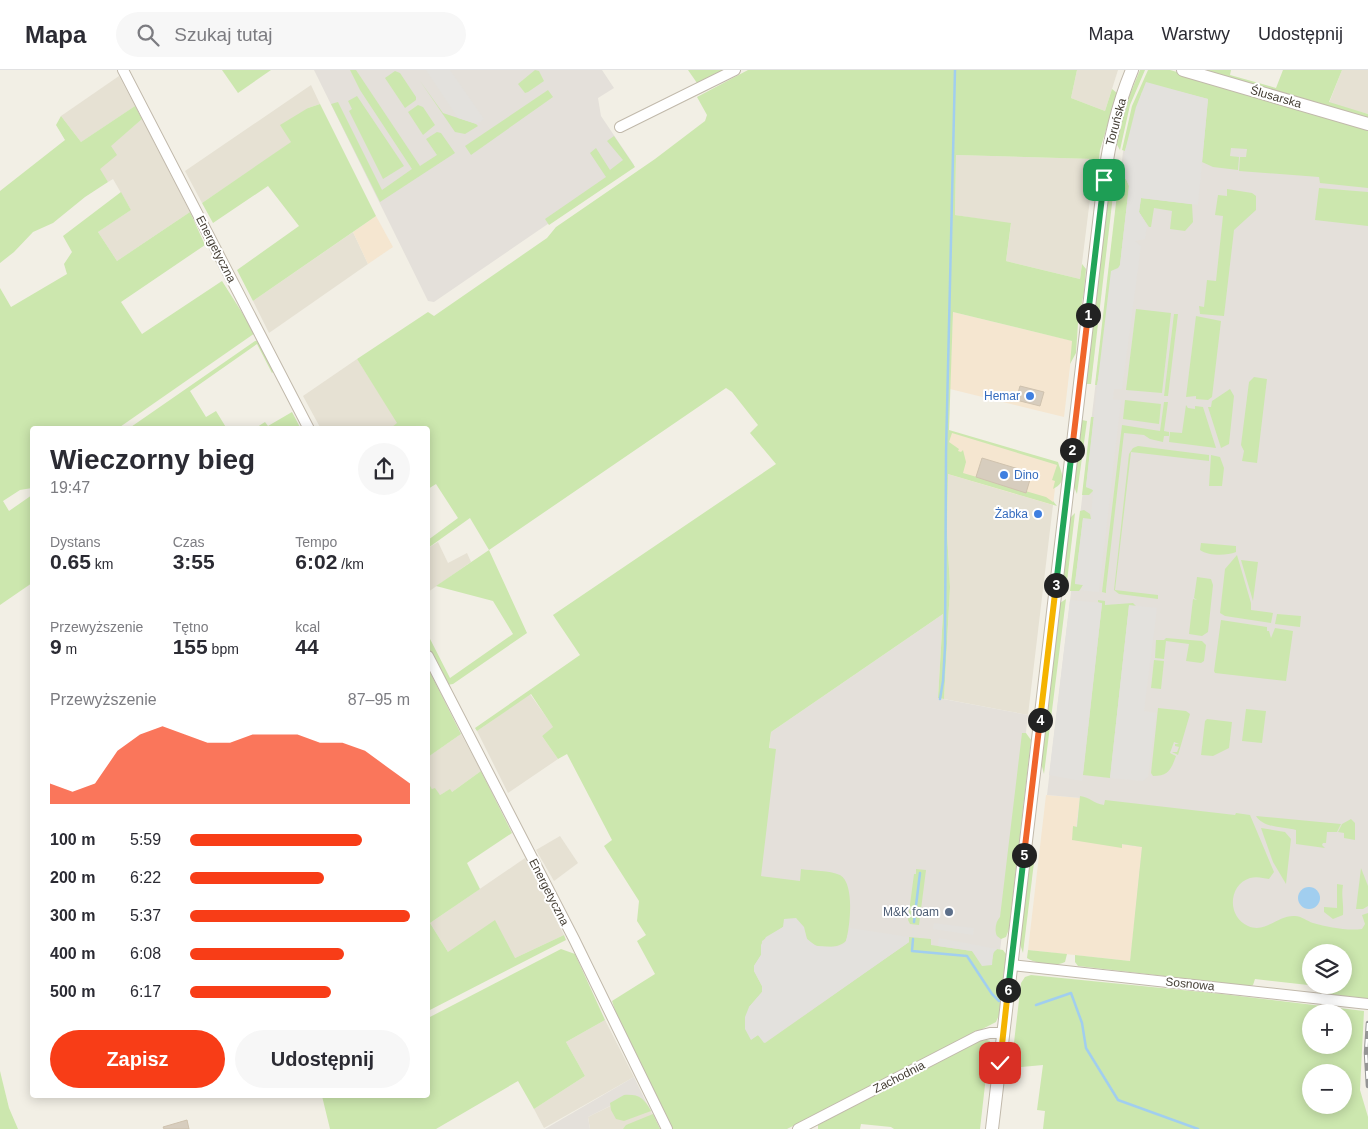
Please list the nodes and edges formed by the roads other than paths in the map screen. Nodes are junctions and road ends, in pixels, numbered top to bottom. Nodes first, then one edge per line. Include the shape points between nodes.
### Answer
1 (123, 70) edge
2 (735, 70) edge
3 (1132, 70) edge
4 (1183, 70) edge
5 (1368, 124) edge
6 (620, 128) dead end
7 (308, 426) edge
8 (430, 660) edge
9 (1011, 966) junction
10 (1368, 1004) edge
11 (1003, 1033) junction
12 (667, 1129) edge
13 (798, 1129) edge
14 (992, 1129) edge

1 - 7 street, Energetyczna
2 - 6 street
3 - 9 street, Toruńska via 1108,147
4 - 5 street, Ślusarska
8 - 12 street, Energetyczna via 574,939
9 - 10 street, Sosnowa
9 - 11 street, Toruńska
11 - 13 street, Zachodnia via 978,1036
11 - 14 street, Toruńska

